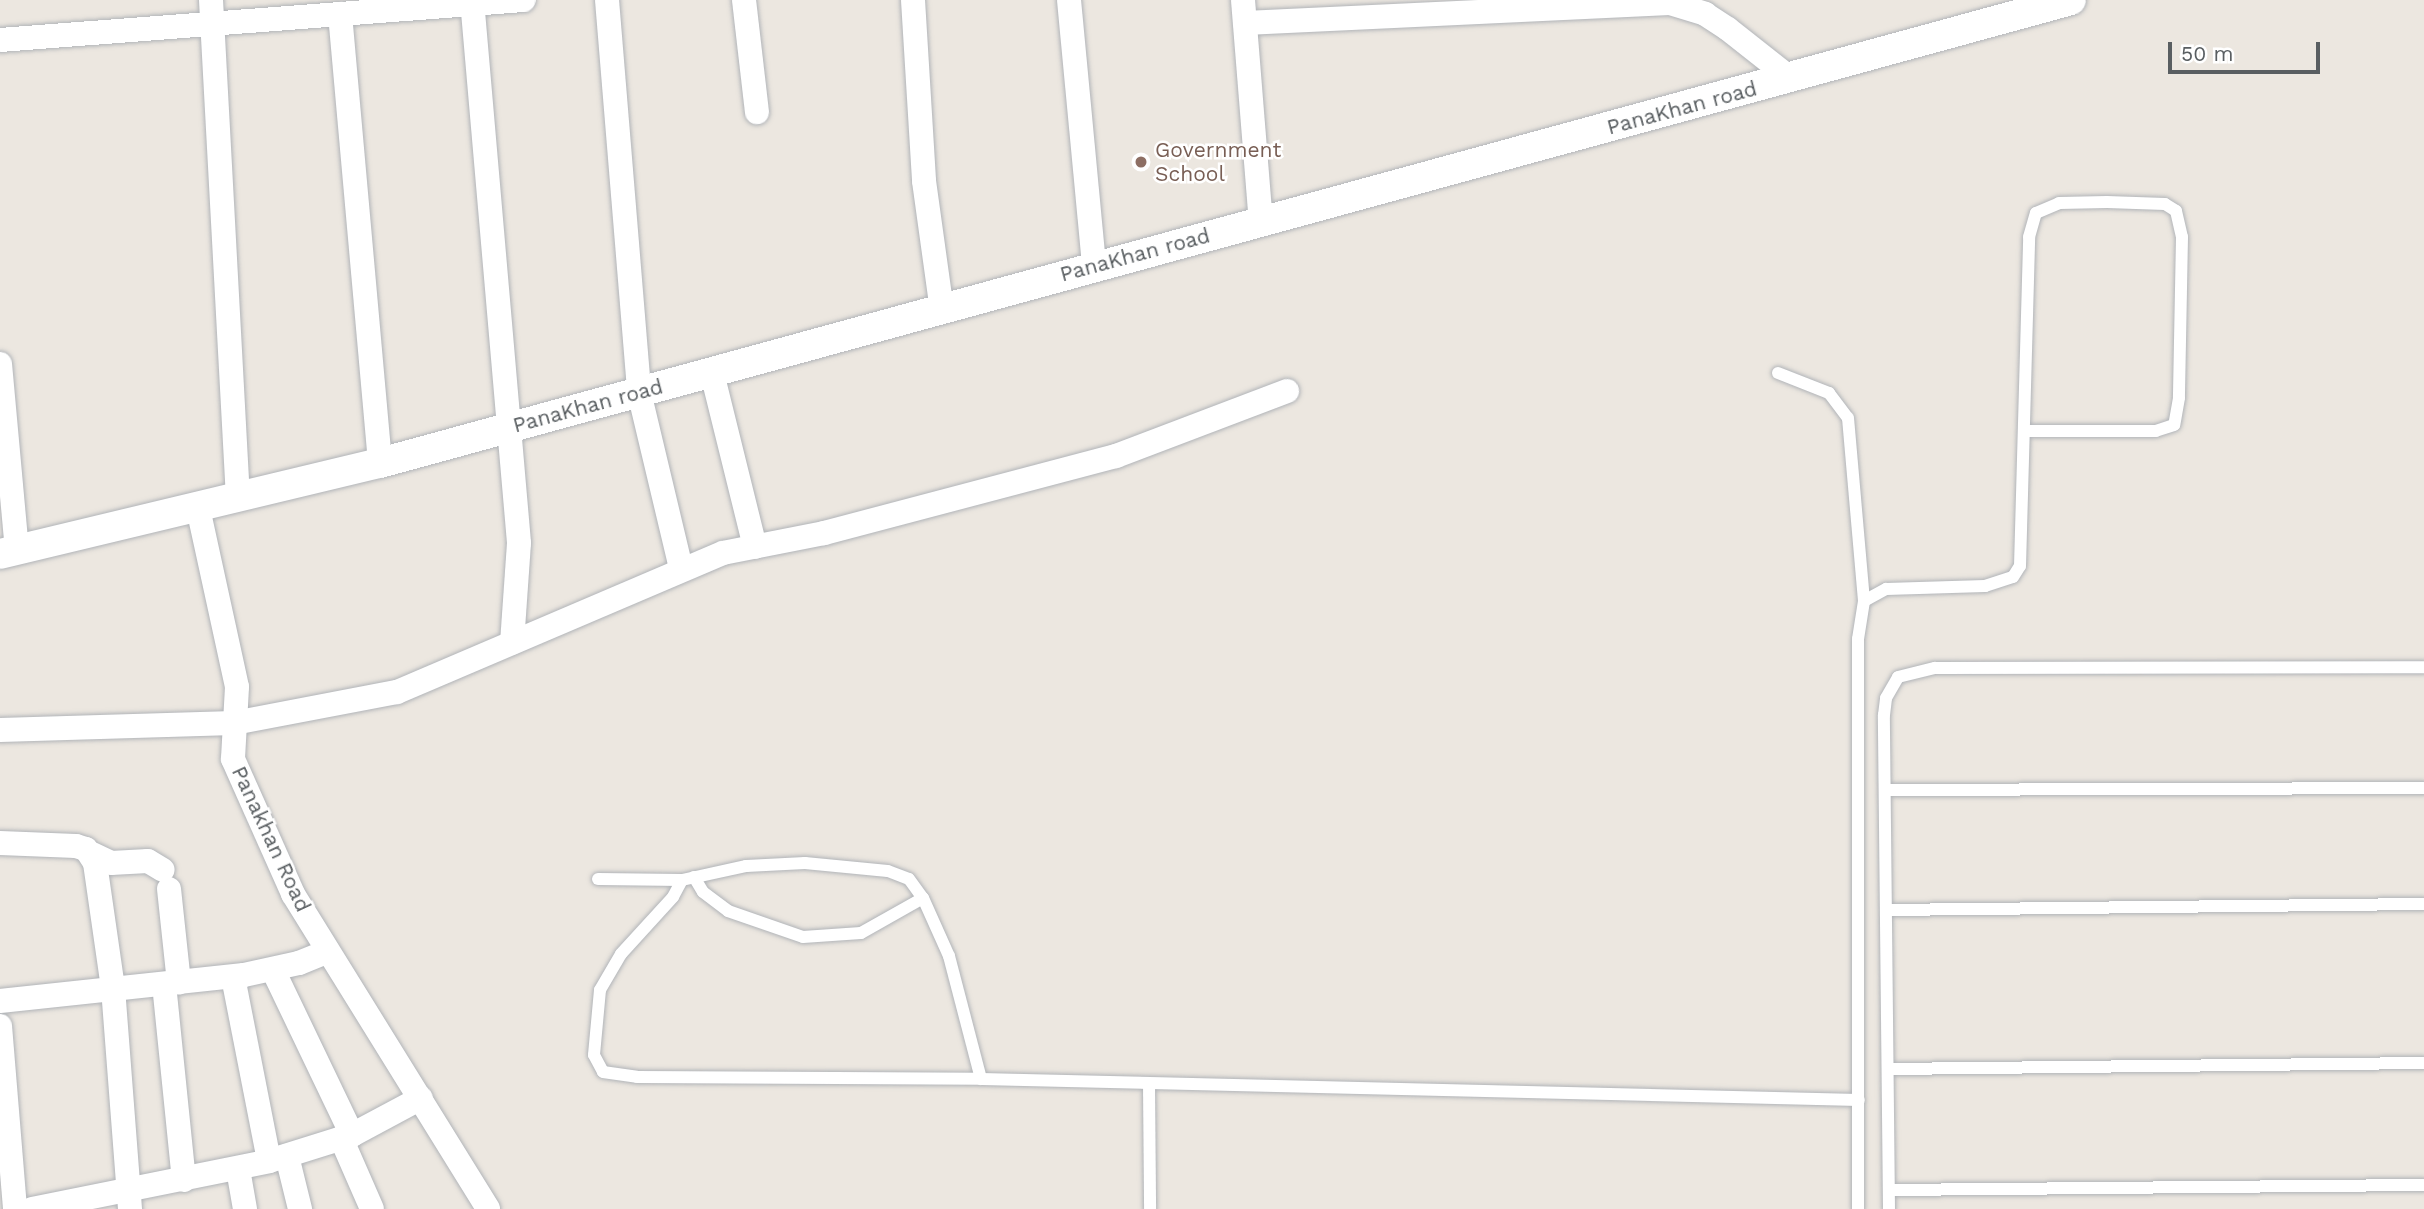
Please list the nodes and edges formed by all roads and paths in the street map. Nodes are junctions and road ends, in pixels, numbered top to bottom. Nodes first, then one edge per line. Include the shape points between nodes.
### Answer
1 (211, 0) edge
2 (523, 0) edge
3 (607, 0) edge
4 (744, 0) edge
5 (913, 0) edge
6 (1069, 0) edge
7 (2071, 0) edge
8 (472, 2) edge
9 (1244, 12) edge
10 (340, 14) junction
11 (214, 25) junction
12 (0, 40) edge
13 (1790, 78) junction
14 (757, 112) dead end
15 (1261, 222) junction
16 (1094, 265) junction
17 (942, 310) junction
18 (0, 364) edge
19 (712, 373) junction
20 (1778, 373) dead end
21 (1, 390) edge
22 (1287, 391) dead end
23 (639, 392) junction
24 (510, 427) junction
25 (2027, 431) junction
26 (380, 463) junction
27 (238, 497) junction
28 (198, 508) junction
29 (755, 547) junction
30 (9, 552) edge
31 (681, 569) junction
32 (1864, 601) junction
33 (512, 643) junction
34 (2424, 667) edge
35 (234, 723) junction
36 (0, 730) edge
37 (2424, 788) edge
38 (1885, 790) junction
39 (0, 843) edge
40 (92, 854) junction
41 (598, 879) dead end
42 (688, 879) junction
43 (923, 898) junction
44 (2424, 904) edge
45 (1886, 910) junction
46 (328, 951) junction
47 (273, 970) junction
48 (233, 977) junction
49 (171, 983) junction
50 (114, 988) junction
51 (0, 1001) edge
52 (0, 1026) edge
53 (2424, 1063) edge
54 (1888, 1069) junction
55 (981, 1079) junction
56 (1149, 1085) junction
57 (421, 1098) junction
58 (1859, 1100) junction
59 (346, 1137) junction
60 (278, 1159) junction
61 (238, 1168) junction
62 (184, 1180) junction
63 (2424, 1185) edge
64 (1889, 1190) junction
65 (129, 1201) edge
66 (15, 1209) edge
67 (32, 1209) edge
68 (245, 1209) edge
69 (300, 1209) edge
70 (372, 1209) edge
71 (488, 1209) edge
72 (1150, 1209) edge
73 (1858, 1209) edge
74 (1889, 1209) edge

1 - 11 street
2 - 8 street
3 - 23 street
4 - 14 street
5 - 17 street via 924,181
6 - 16 street
7 - 13 street, PanaKhan road
8 - 10 street
8 - 24 street
9 - 13 street via 1670,3 1705,14
9 - 15 street
10 - 11 street
10 - 26 street
11 - 12 street
11 - 27 street
13 - 15 street, PanaKhan road
15 - 16 street, PanaKhan road
16 - 17 street, PanaKhan road
17 - 19 street, PanaKhan road
18 - 21 street
19 - 23 street, PanaKhan road
19 - 29 street
20 - 32 lane via 1829,393 1848,418
21 - 30 street
22 - 29 street via 1116,456
23 - 24 street, PanaKhan road
23 - 31 street
24 - 26 street, PanaKhan road
24 - 33 street via 519,544
25 - 25 lane via 2156,431 2174,425 2179,398 2182,237 2176,211 2165,204 2107,202 2059,203 2036,213 2029,237
25 - 32 lane via 2023,552 2012,577 1985,586 1886,589
26 - 27 street, PanaKhan road
27 - 28 street, PanaKhan road
28 - 30 street, PanaKhan road
28 - 35 street, Panakhan Road via 237,687
29 - 31 street
31 - 33 street
32 - 58 lane via 1858,639
33 - 35 street via 397,692
34 - 38 lane via 1911,671 1898,677 1886,698
35 - 36 street
35 - 46 street, Panakhan Road via 233,759 293,894
37 - 38 lane
38 - 45 lane
39 - 40 street via 76,846
40 - 49 street via 111,863 148,861 166,880
40 - 50 street
41 - 42 lane
42 - 43 lane via 746,866 805,863 897,873
42 - 43 lane via 728,911 803,937 861,933
42 - 55 lane via 621,954 600,990 594,1055 603,1072 637,1077
43 - 55 lane via 963,1000
44 - 45 lane
45 - 54 lane
46 - 47 street
46 - 57 street, Panakhan Road
47 - 48 street
47 - 59 street
48 - 49 street
48 - 60 street
49 - 50 street
49 - 62 street
50 - 51 street
50 - 65 street
52 - 66 street
53 - 54 lane
54 - 64 lane
55 - 56 lane
56 - 58 lane
56 - 72 lane
57 - 59 street
57 - 71 street, Panakhan Road
58 - 73 lane
59 - 60 street
59 - 70 street
60 - 61 street
60 - 69 street
61 - 62 street
61 - 68 street
62 - 65 street
63 - 64 lane
64 - 74 lane
65 - 67 street

